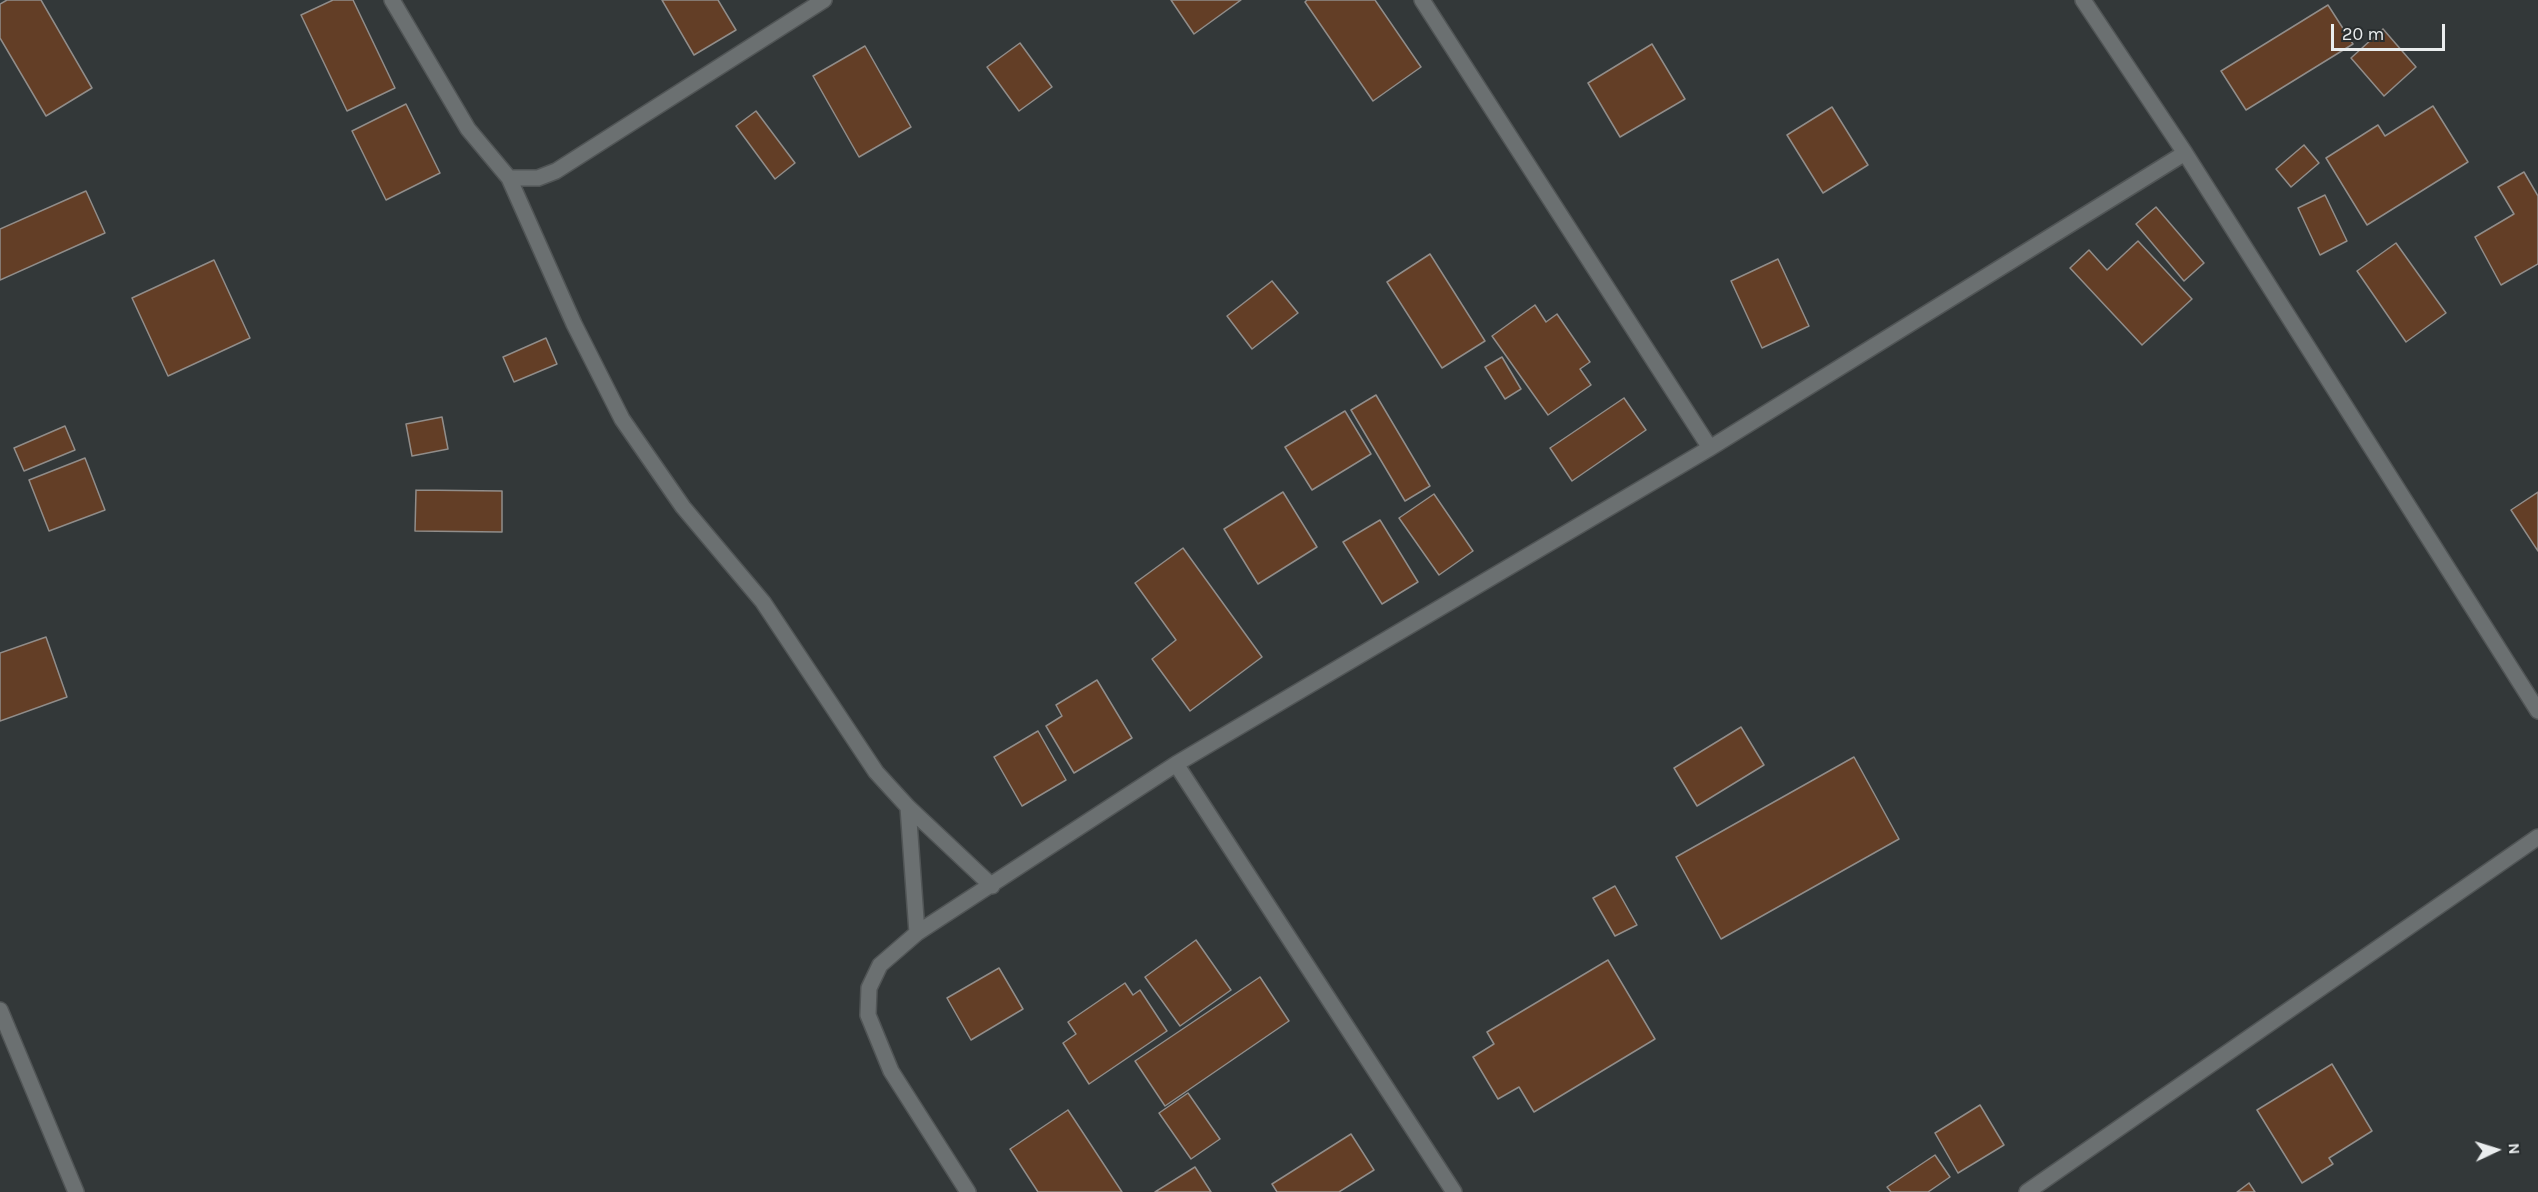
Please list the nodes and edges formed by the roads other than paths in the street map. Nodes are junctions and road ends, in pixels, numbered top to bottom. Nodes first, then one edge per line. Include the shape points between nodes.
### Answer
1 (392, 0) edge
2 (824, 0) edge
3 (1422, 0) edge
4 (2083, 0) edge
5 (2185, 153) junction
6 (509, 178) junction
7 (1710, 448) junction
8 (2538, 711) edge
9 (1176, 764) junction
10 (908, 807) junction
11 (2538, 837) edge
12 (992, 886) junction
13 (917, 933) junction
14 (0, 1010) edge
15 (76, 1192) edge
16 (968, 1192) edge
17 (1454, 1192) edge
18 (2026, 1192) edge

1 - 6 street via 468,129
2 - 6 street via 556,171 538,178
3 - 7 street
4 - 5 street
5 - 7 street
5 - 8 street
6 - 10 street via 574,324 622,419 683,507 763,602 876,772
7 - 9 street
9 - 12 street
9 - 17 street
10 - 12 street
10 - 13 street
11 - 18 street
12 - 13 street
13 - 16 street via 880,965 869,988 868,1015 891,1071
14 - 15 street

